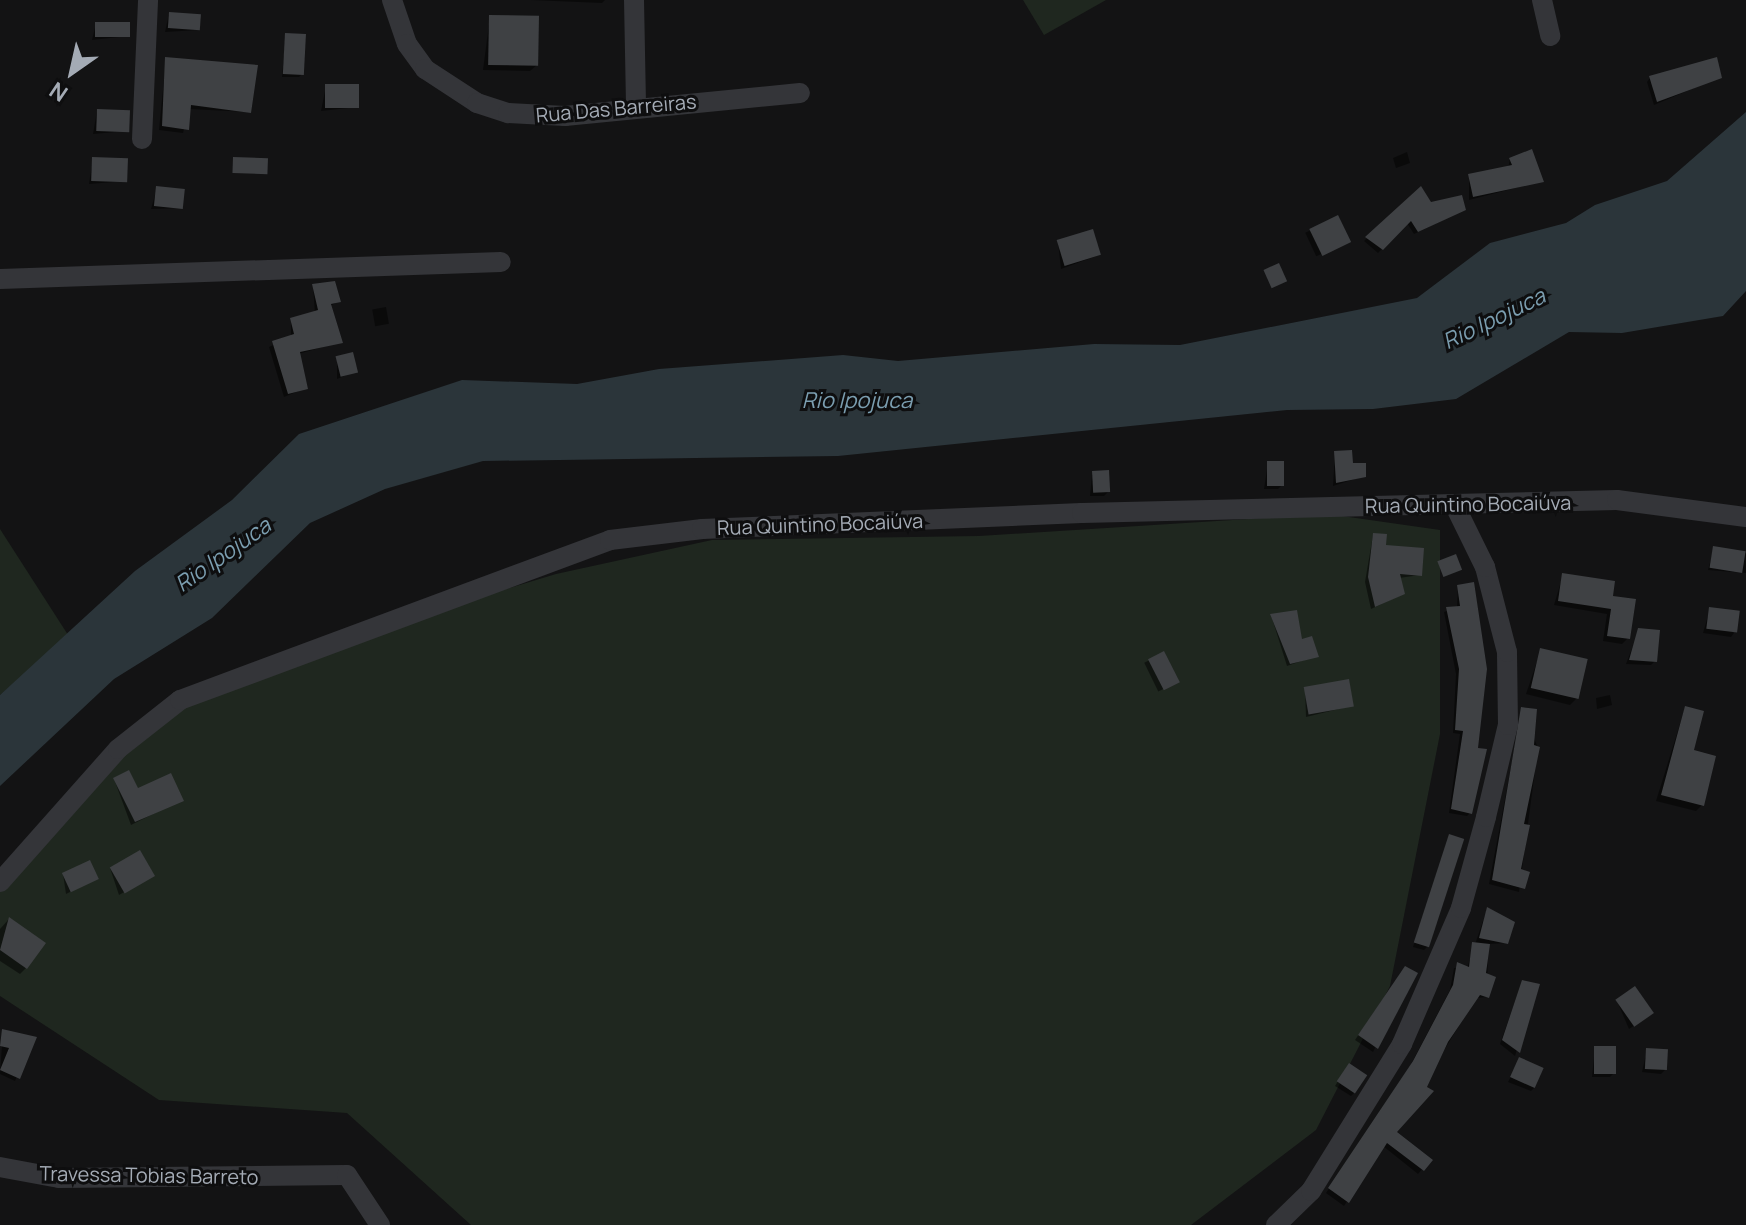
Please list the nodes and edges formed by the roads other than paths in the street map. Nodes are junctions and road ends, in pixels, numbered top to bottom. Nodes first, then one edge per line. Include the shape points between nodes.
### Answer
1 (148, 0) edge
2 (392, 0) edge
3 (634, 0) edge
4 (1542, 0) edge
5 (1550, 36) dead end
6 (800, 93) dead end
7 (636, 106) junction
8 (142, 139) dead end
9 (501, 262) dead end
10 (0, 279) edge
11 (1454, 504) junction
12 (1746, 517) edge
13 (0, 882) edge
14 (0, 1167) edge
15 (380, 1225) edge
16 (1276, 1225) edge

1 - 8 street
2 - 7 street, Rua Das Barreiras via 407,44 425,69 477,103 536,117
3 - 7 street
4 - 5 street
6 - 7 street, Rua Das Barreiras
9 - 10 street
11 - 12 street, Rua Quintino Bocaiúva via 1617,500
11 - 13 street, Rua Quintino Bocaiúva via 1051,514 702,529 610,540 180,700 118,749
11 - 16 street via 1485,567 1507,652 1508,725 1486,817 1461,908 1402,1044 1311,1191
14 - 15 street, Travessa Tobias Barreto via 59,1178 347,1175

